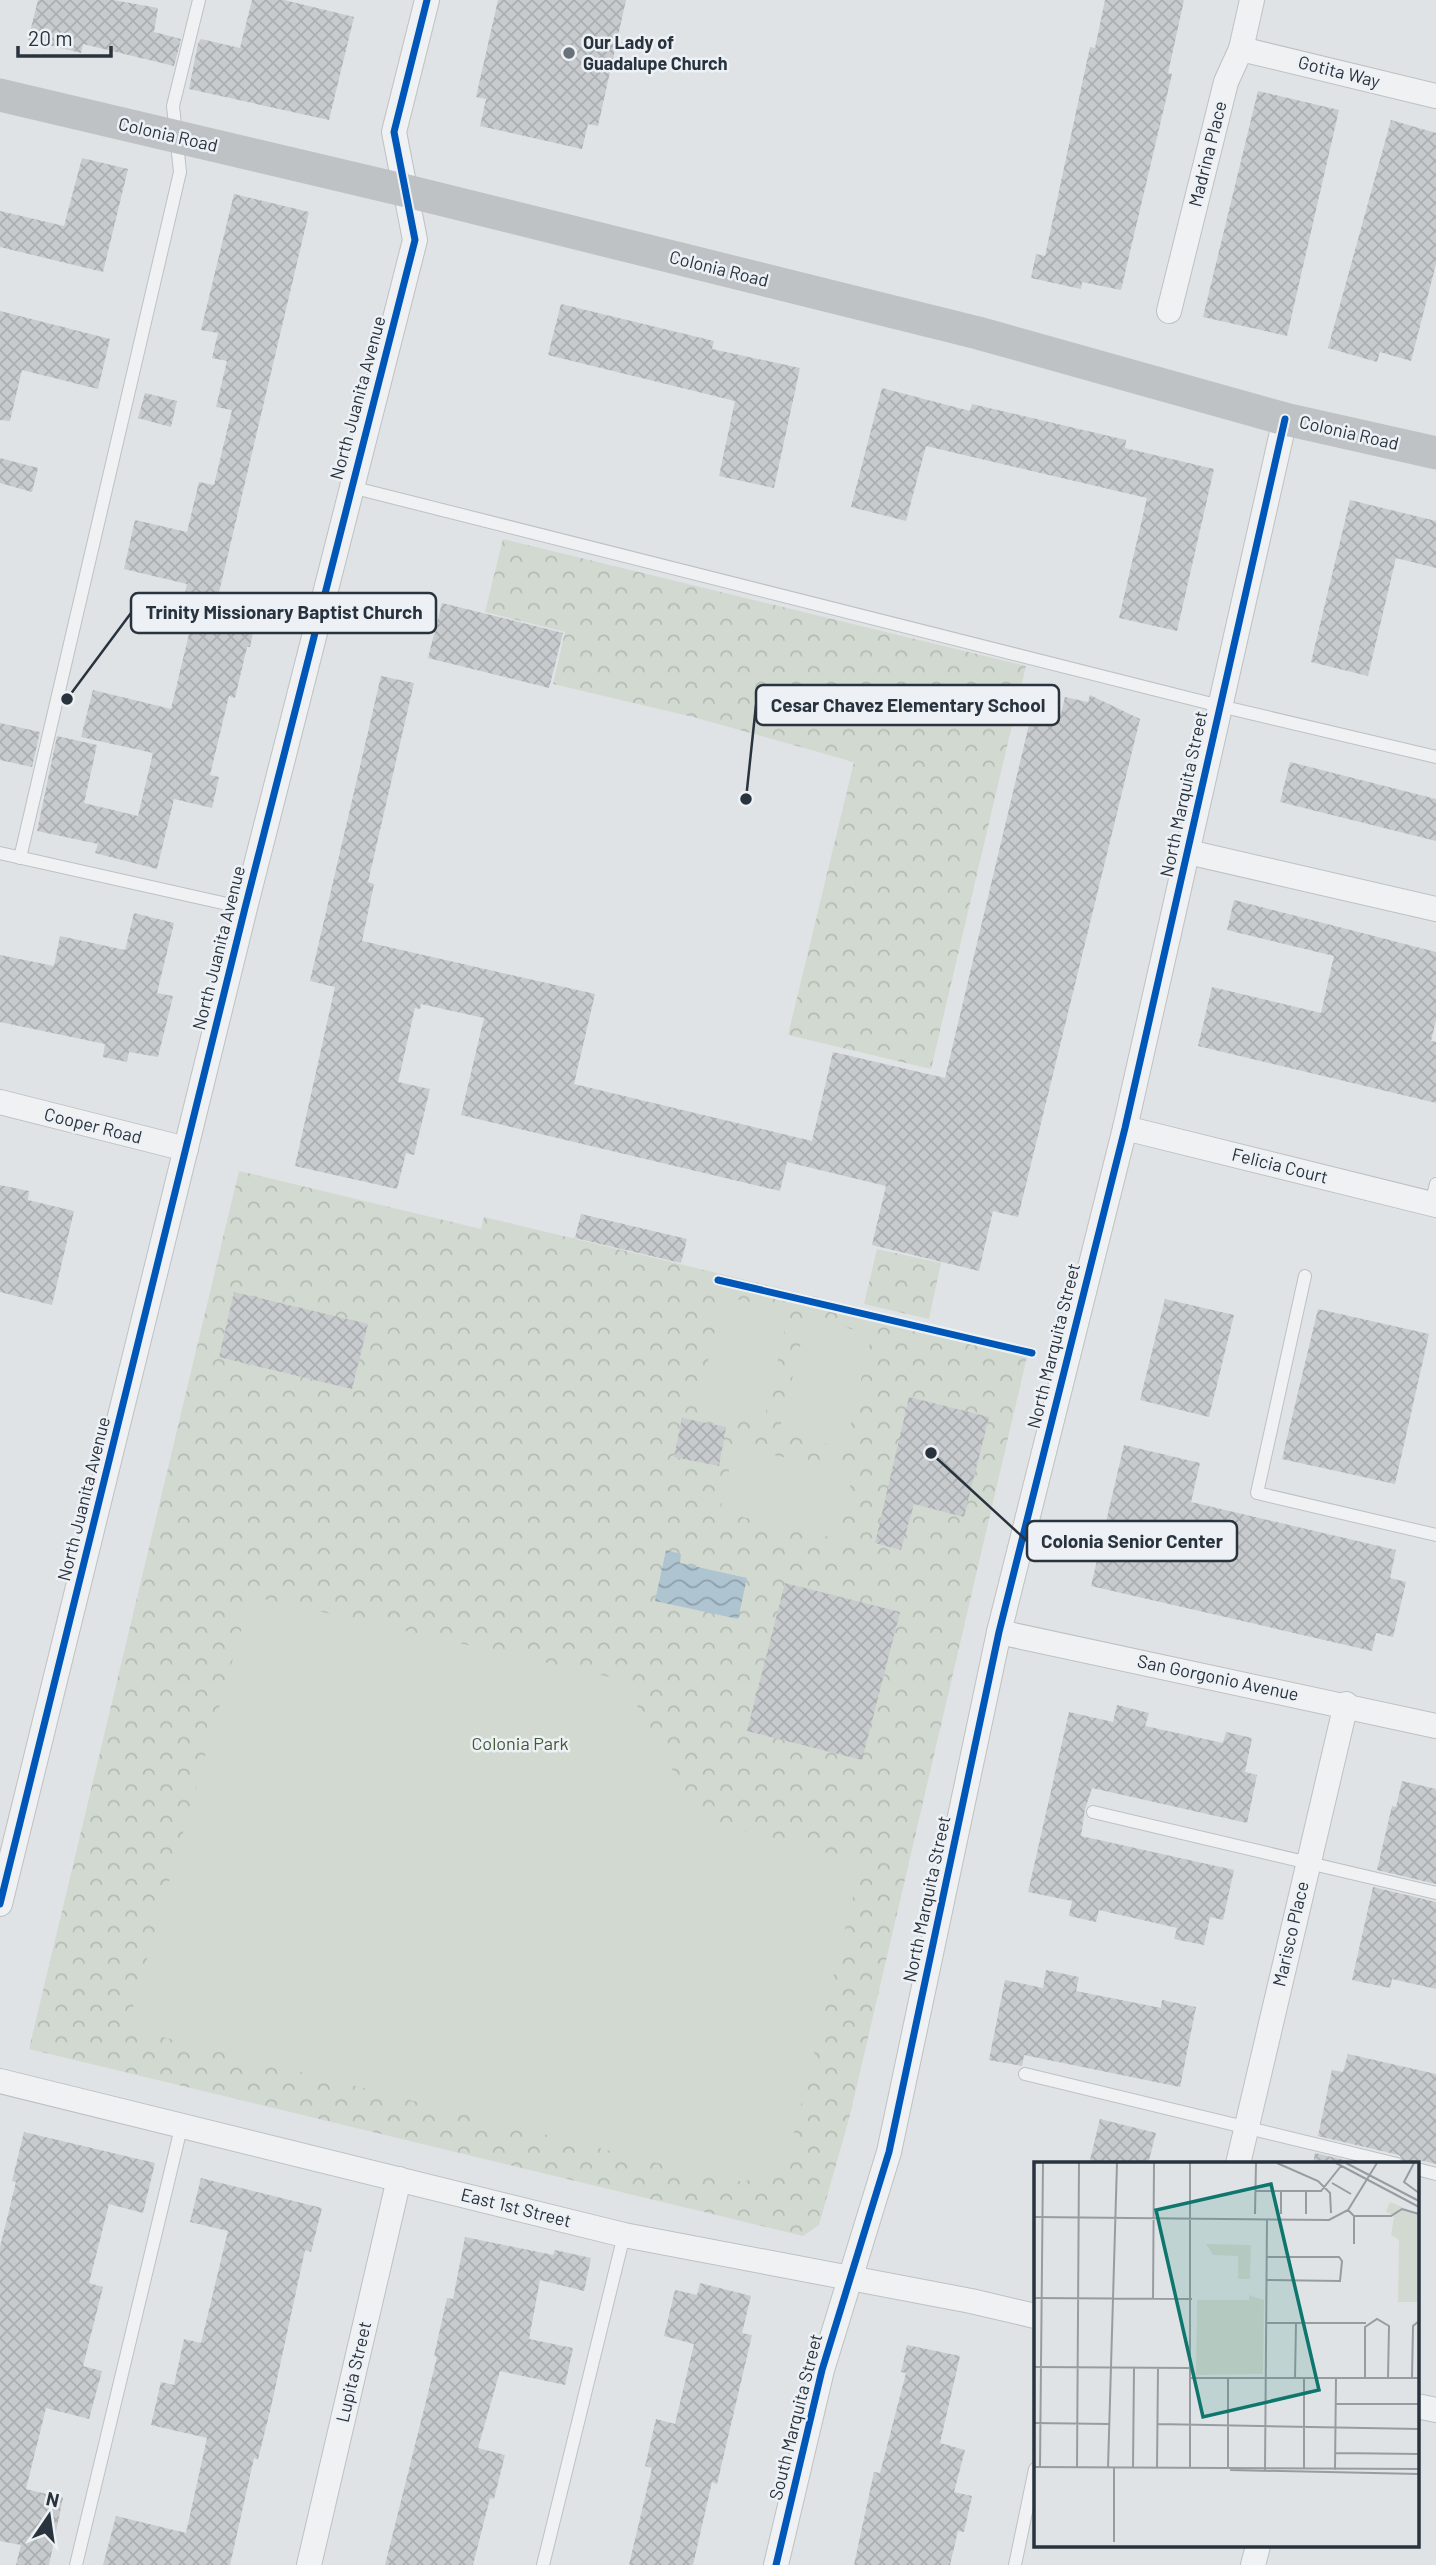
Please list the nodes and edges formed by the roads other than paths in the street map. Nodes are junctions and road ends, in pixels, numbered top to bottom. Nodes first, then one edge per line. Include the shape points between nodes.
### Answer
1 (199, 0) edge
2 (426, 0) edge
3 (1252, 0) edge
4 (1241, 49) junction
5 (0, 95) edge
6 (1436, 96) edge
7 (177, 137) junction
8 (407, 191) junction
9 (1169, 311) dead end
10 (1285, 419) junction
11 (1436, 453) edge
12 (351, 487) junction
13 (1220, 706) junction
14 (1436, 757) edge
15 (1188, 852) junction
16 (0, 853) edge
17 (20, 858) junction
18 (245, 908) junction
19 (1436, 909) edge
20 (0, 1102) edge
21 (1125, 1128) junction
22 (186, 1149) junction
23 (1434, 1198) edge
24 (1305, 1276) dead end
25 (1436, 1535) edge
26 (999, 1632) junction
27 (1346, 1704) junction
28 (1436, 1726) edge
29 (1093, 1812) dead end
30 (1308, 1863) junction
31 (1436, 1893) edge
32 (0, 1904) edge
33 (1025, 2074) dead end
34 (0, 2081) edge
35 (1246, 2127) junction
36 (181, 2128) junction
37 (1238, 2162) edge
38 (1389, 2162) edge
39 (1418, 2169) edge
40 (1436, 2174) edge
41 (400, 2179) junction
42 (624, 2235) junction
43 (851, 2279) junction
44 (1034, 2316) edge
45 (1418, 2406) edge
46 (1436, 2410) edge
47 (1034, 2474) edge
48 (1257, 2548) edge
49 (76, 2565) edge
50 (309, 2565) edge
51 (543, 2565) edge
52 (776, 2565) edge
53 (1015, 2565) edge
54 (1253, 2565) edge

1 - 7 lane via 173,106
2 - 8 street, North Juanita Avenue via 394,132
3 - 4 street, Madrina Place
4 - 6 street, Gotita Way
4 - 9 street, Madrina Place via 1226,82
5 - 7 street, Colonia Road
7 - 8 street, Colonia Road
7 - 17 lane via 180,172
8 - 10 street, Colonia Road via 978,333
8 - 12 street, North Juanita Avenue via 415,240
10 - 11 street, Colonia Road
10 - 13 street, North Marquita Street
12 - 13 lane
12 - 18 street, North Juanita Avenue
13 - 14 lane
13 - 15 street, North Marquita Street
15 - 19 street
15 - 21 street, North Marquita Street
16 - 17 lane
17 - 18 lane
18 - 22 street, North Juanita Avenue
20 - 22 street, Cooper Road
21 - 23 street, Felicia Court
21 - 26 street, North Marquita Street
22 - 32 street, North Juanita Avenue
24 - 25 lane via 1257,1493
26 - 27 street, San Gorgonio Avenue
26 - 43 street, North Marquita Street via 889,2152
27 - 28 street, San Gorgonio Avenue
27 - 30 street, Marisco Place
29 - 30 lane
30 - 31 lane
30 - 35 street, Marisco Place
33 - 35 lane
34 - 36 street, East 1st Street
35 - 37 street, Marisco Place
35 - 38 lane
36 - 41 street, East 1st Street
36 - 49 lane
39 - 40 lane
41 - 42 street, East 1st Street
41 - 50 street, Lupita Street
42 - 43 street, East 1st Street
42 - 51 lane
43 - 44 street, East 1st Street
43 - 52 street, South Marquita Street via 822,2370
45 - 46 street
47 - 53 lane
48 - 54 street

